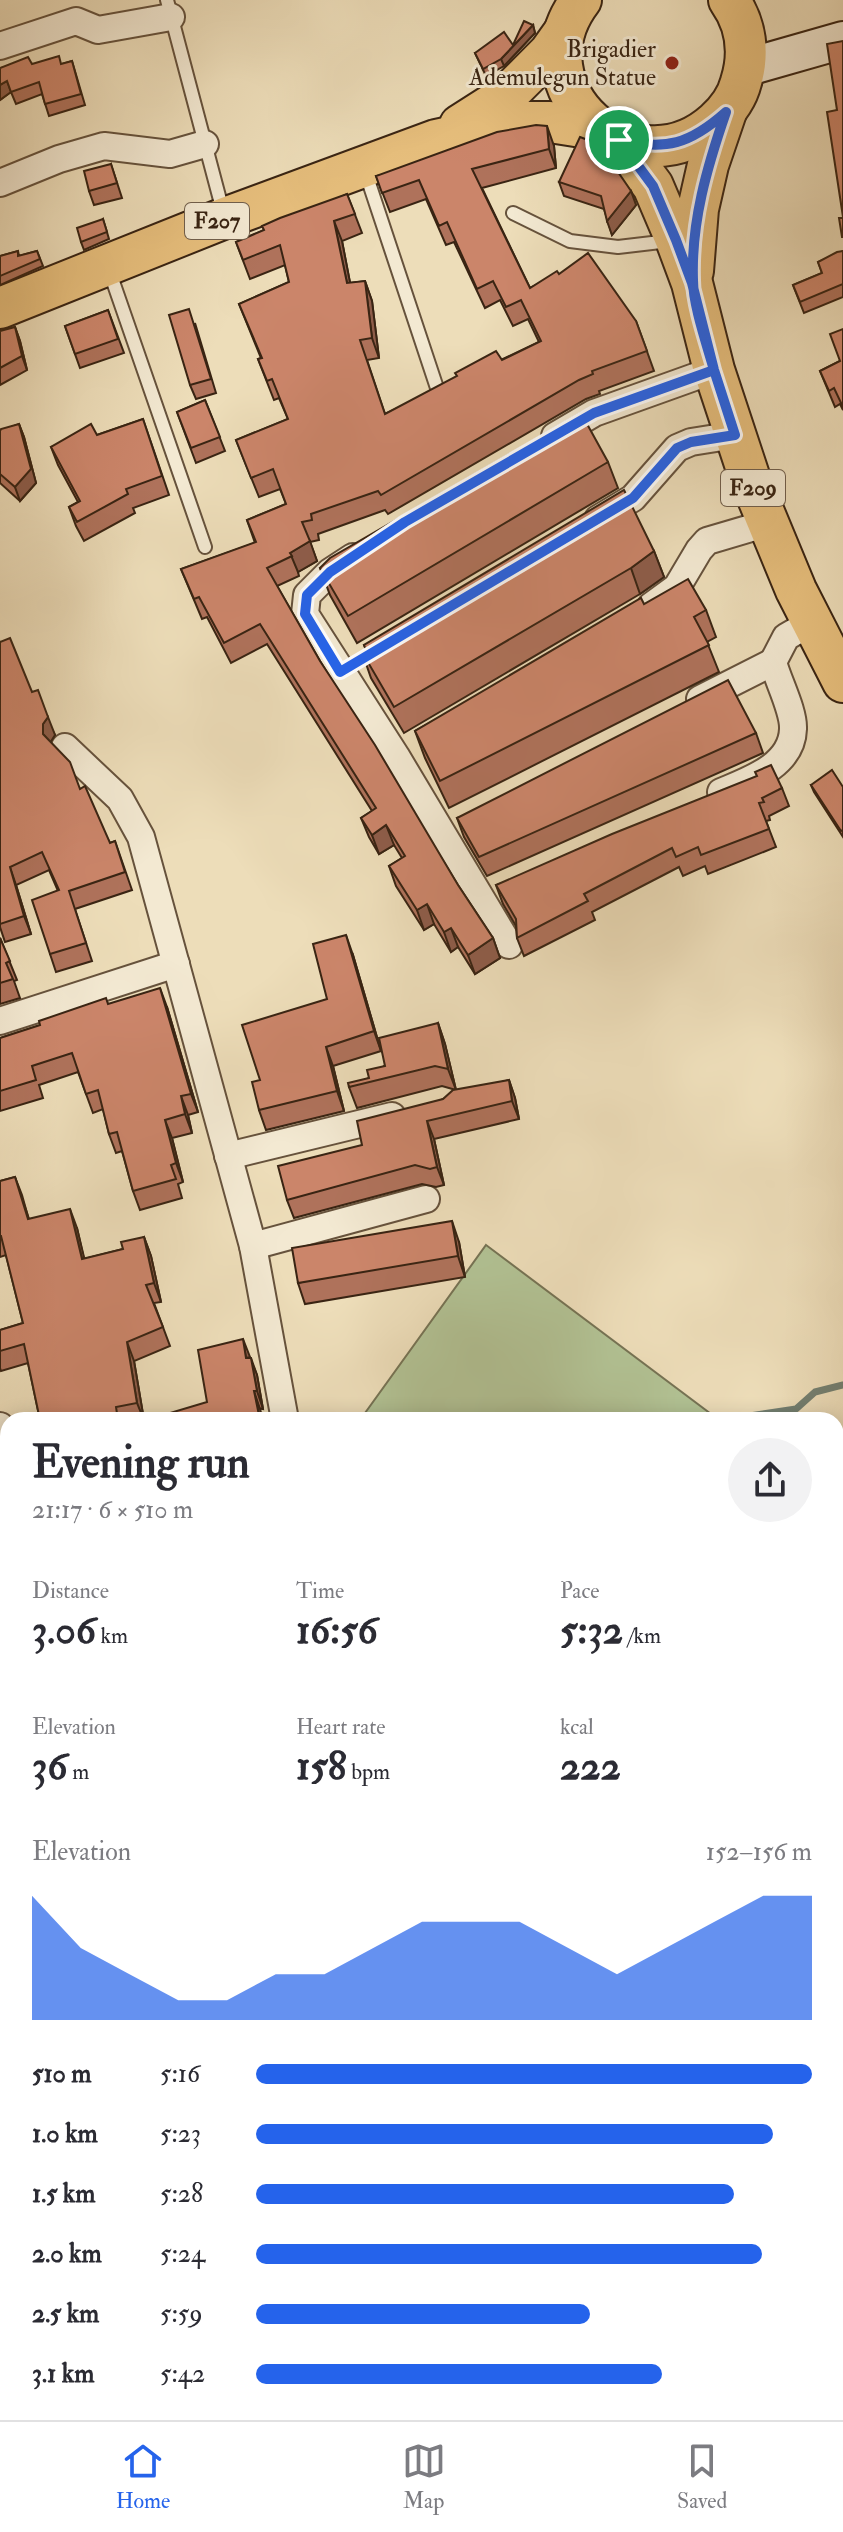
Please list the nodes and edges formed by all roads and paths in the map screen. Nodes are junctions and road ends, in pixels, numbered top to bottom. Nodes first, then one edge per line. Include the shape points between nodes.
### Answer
1 (729, 0) edge
2 (169, 8) edge
3 (573, 16) edge
4 (843, 40) edge
5 (0, 46) edge
6 (745, 68) junction
7 (726, 112) junction
8 (610, 135) junction
9 (436, 140) junction
10 (205, 144) junction
11 (364, 168) junction
12 (0, 183) edge
13 (513, 213) dead end
14 (225, 218) junction
15 (676, 240) junction
16 (108, 267) junction
17 (692, 283) junction
18 (0, 308) edge
19 (714, 370) junction
20 (438, 391) edge
21 (735, 435) junction
22 (527, 452) edge
23 (768, 523) junction
24 (580, 530) edge
25 (205, 547) dead end
26 (368, 547) edge
27 (635, 615) edge
28 (812, 622) junction
29 (367, 656) edge
30 (773, 662) junction
31 (340, 672) junction
32 (843, 682) edge
33 (676, 712) edge
34 (422, 740) edge
35 (65, 747) dead end
36 (396, 756) junction
37 (691, 805) edge
38 (468, 817) edge
39 (440, 831) junction
40 (507, 884) edge
41 (479, 897) junction
42 (509, 945) dead end
43 (176, 964) junction
44 (0, 1021) edge
45 (417, 1109) edge
46 (228, 1156) junction
47 (426, 1199) dead end
48 (253, 1246) junction
49 (284, 1412) edge

1 - 6 main road, F209 via 746,39
2 - 5 street via 98,30 76,21
2 - 10 lane
3 - 8 main road, F209 via 562,55 564,77 585,116
3 - 9 main road, F207 via 549,53 507,95
4 - 6 main road
6 - 7 main road, F209
7 - 8 main road, F209 via 704,132 676,144 647,146
7 - 17 main road, F209 via 698,209
8 - 9 main road, F207 via 550,122 519,122
8 - 15 main road, F209 via 653,186
9 - 11 main road, F207
10 - 12 street via 170,154 104,146
10 - 14 lane
11 - 14 main road, F207
11 - 20 lane
13 - 15 lane via 570,241 618,247
14 - 16 main road, F207
15 - 17 main road, F209
16 - 18 main road, F207
16 - 25 lane
17 - 19 main road, F209
19 - 21 main road, F209
19 - 22 street via 594,413
21 - 23 main road, F209
21 - 24 street via 677,448 633,498
23 - 27 street via 707,541 677,587
23 - 28 main road, F209
26 - 31 street via 307,595 305,614
28 - 30 street via 786,637
28 - 32 main road, F209
29 - 31 street
30 - 33 street
30 - 37 street via 793,729 775,767
31 - 36 street
34 - 36 street
35 - 43 street via 120,799 141,837
36 - 39 street
38 - 39 street
39 - 41 street
40 - 41 street
41 - 42 street
43 - 44 street
43 - 46 street
45 - 46 street
46 - 48 street
47 - 48 street
48 - 49 street

